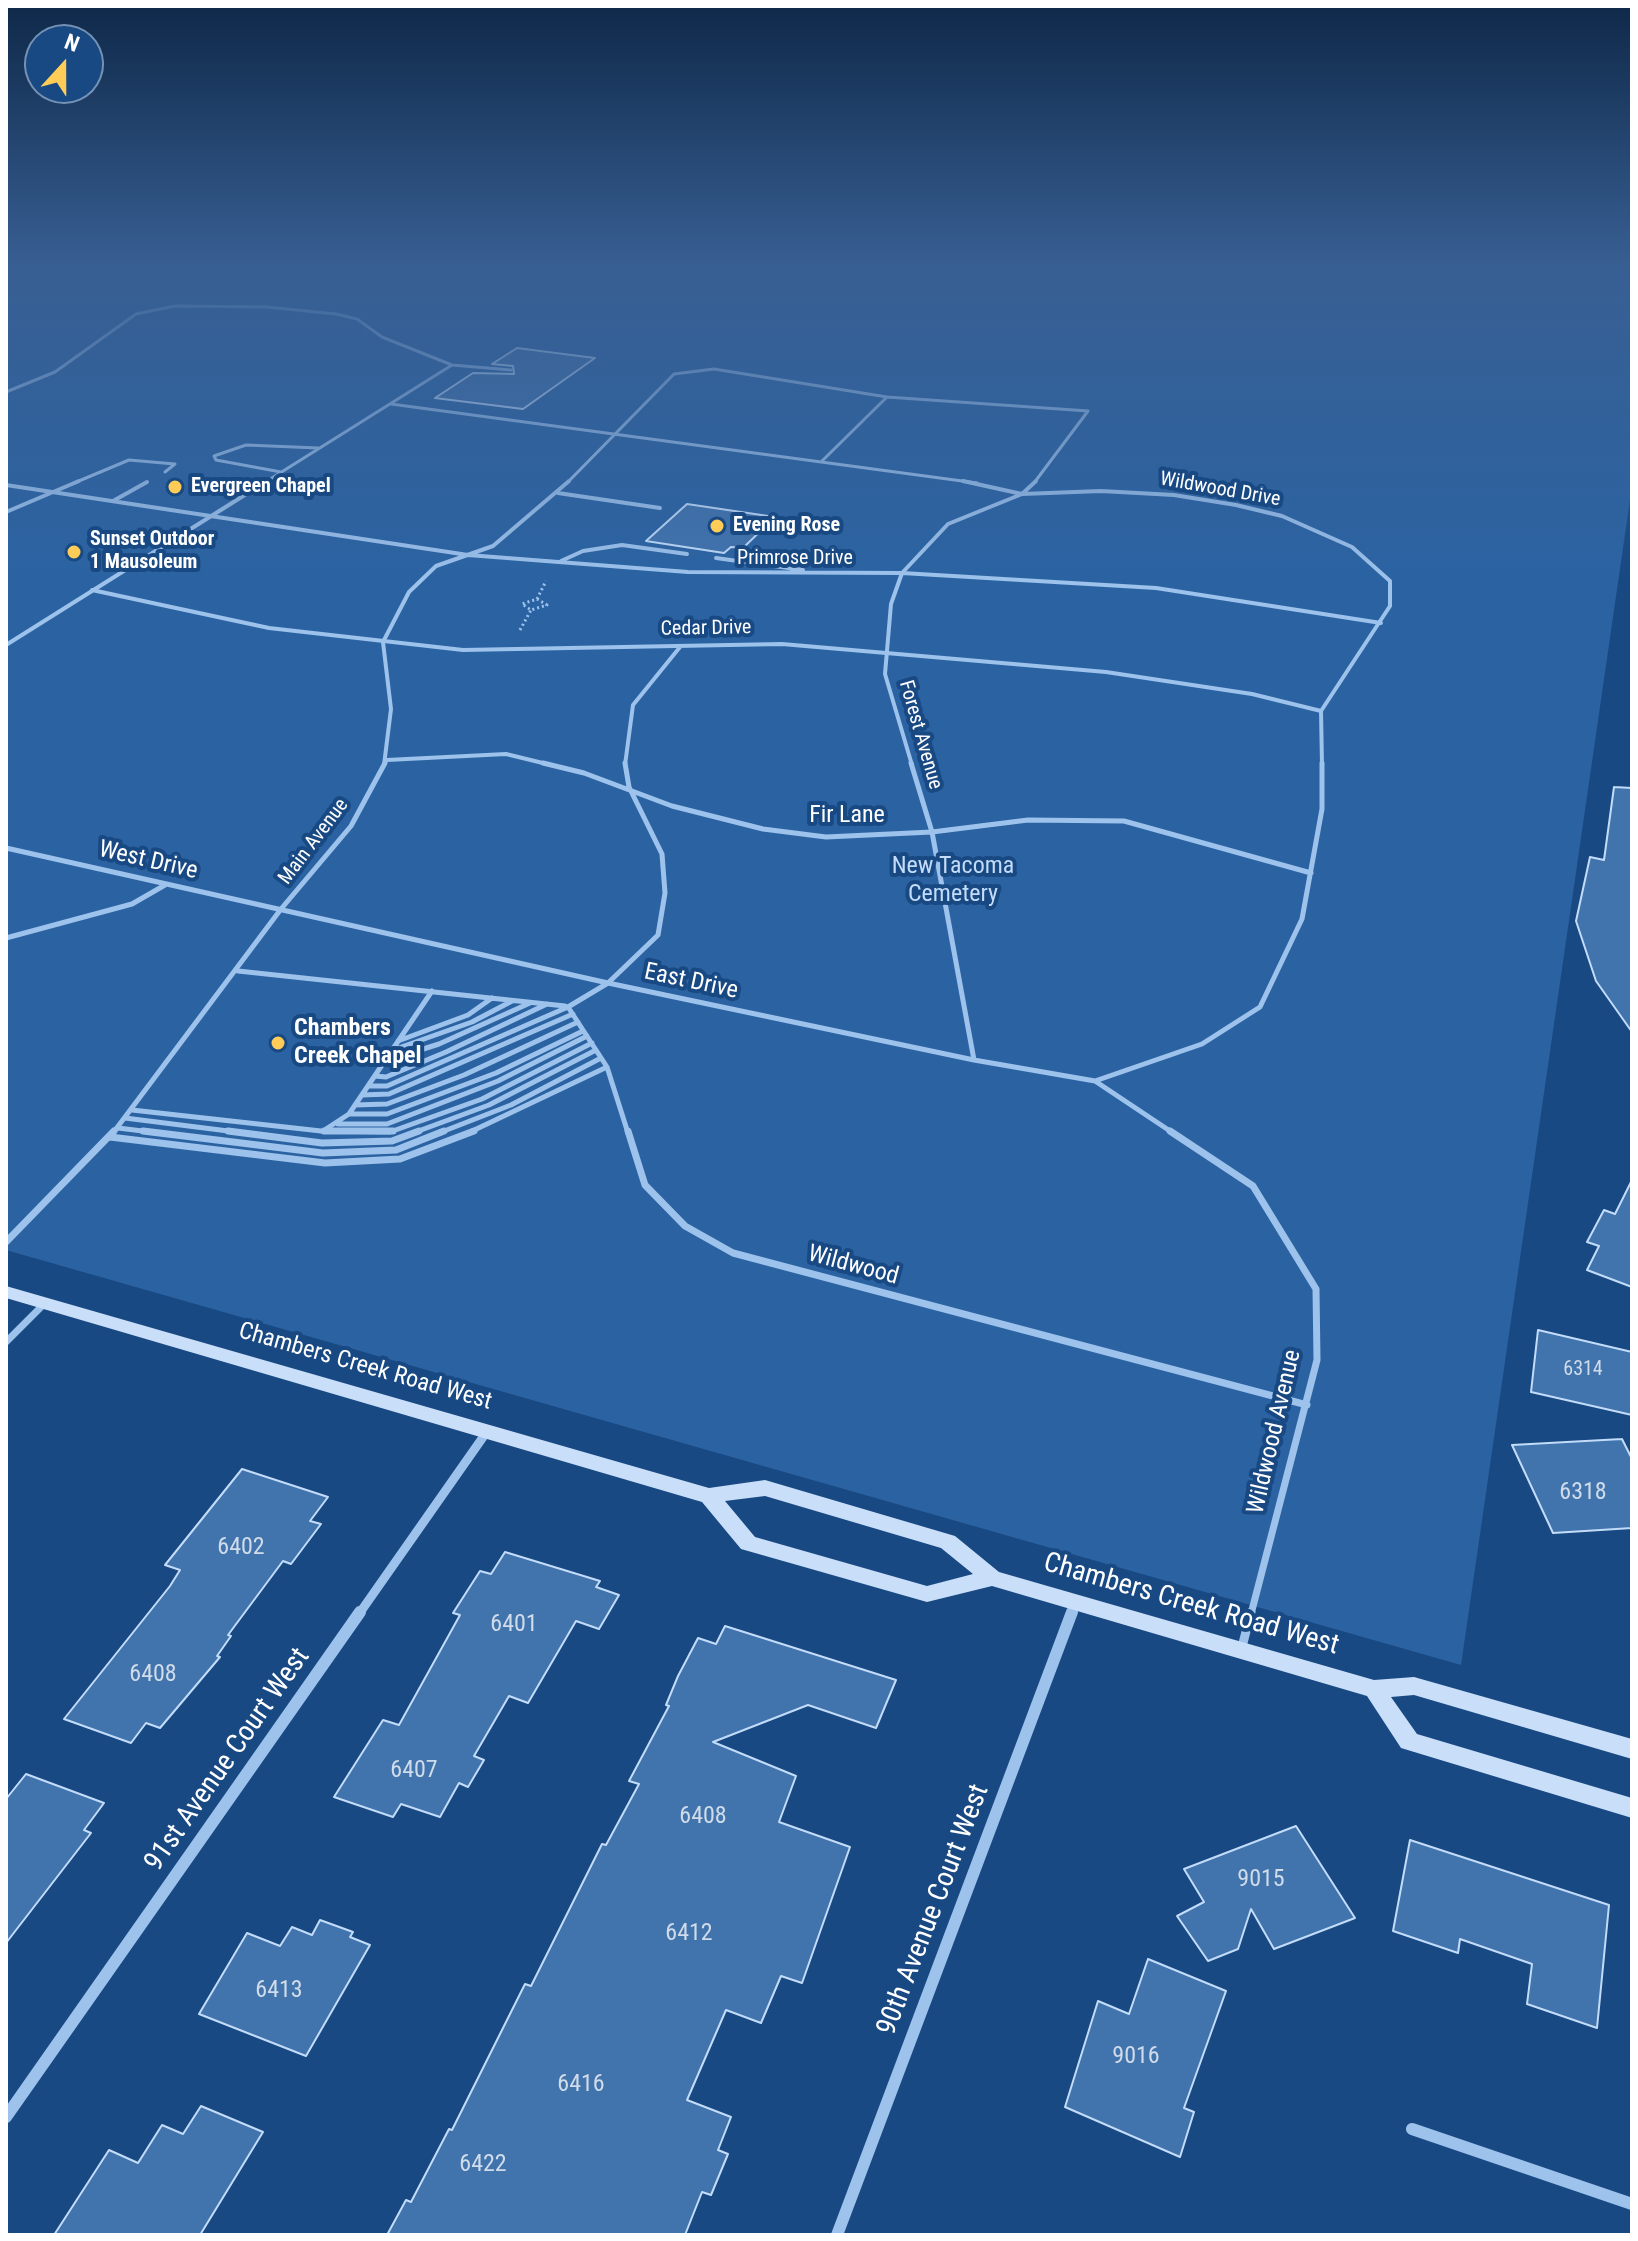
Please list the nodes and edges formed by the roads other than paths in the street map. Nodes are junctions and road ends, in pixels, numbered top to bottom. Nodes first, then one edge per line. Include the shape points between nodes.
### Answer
1 (56, 372) edge
2 (442, 372) edge
3 (682, 372) edge
4 (730, 372) edge
5 (6, 392) edge
6 (887, 397) junction
7 (391, 404) junction
8 (614, 434) junction
9 (320, 448) junction
10 (820, 462) junction
11 (165, 472) dead end
12 (281, 472) junction
13 (147, 482) dead end
14 (6, 485) edge
15 (59, 492) junction
16 (558, 493) junction
17 (1022, 494) junction
18 (113, 501) junction
19 (660, 508) dead end
20 (6, 512) edge
21 (209, 517) junction
22 (687, 554) dead end
23 (468, 555) junction
24 (716, 558) dead end
25 (557, 563) junction
26 (902, 573) junction
27 (832, 574) junction
28 (92, 590) junction
29 (1381, 623) junction
30 (383, 642) junction
31 (6, 645) edge
32 (680, 647) junction
33 (885, 655) junction
34 (1321, 711) junction
35 (387, 760) junction
36 (629, 787) junction
37 (932, 832) junction
38 (6, 848) edge
39 (1311, 873) junction
40 (166, 884) junction
41 (281, 909) junction
42 (6, 938) edge
43 (237, 971) junction
44 (608, 983) junction
45 (432, 991) junction
46 (492, 998) junction
47 (512, 1001) junction
48 (530, 1003) junction
49 (547, 1004) junction
50 (570, 1010) junction
51 (578, 1022) junction
52 (589, 1040) junction
53 (398, 1041) junction
54 (392, 1050) junction
55 (601, 1058) junction
56 (974, 1060) junction
57 (384, 1062) junction
58 (607, 1067) junction
59 (375, 1076) junction
60 (1095, 1081) junction
61 (368, 1086) junction
62 (362, 1095) junction
63 (355, 1105) junction
64 (132, 1110) junction
65 (349, 1114) junction
66 (125, 1118) junction
67 (338, 1124) junction
68 (118, 1128) junction
69 (321, 1131) junction
70 (110, 1137) junction
71 (6, 1242) edge
72 (6, 1292) edge
73 (45, 1303) junction
74 (6, 1342) edge
75 (1307, 1405) junction
76 (489, 1430) junction
77 (709, 1496) junction
78 (992, 1578) junction
79 (1075, 1602) junction
80 (1241, 1651) junction
81 (1374, 1689) junction
82 (1632, 1749) edge
83 (1632, 1808) edge
84 (6, 2117) edge
85 (1412, 2129) dead end
86 (1632, 2204) edge
87 (837, 2235) edge

1 - 5 lane
2 - 7 lane
3 - 8 lane
4 - 6 lane
6 - 10 lane
6 - 17 lane, Forest Avenue via 1088,411
7 - 8 lane, Wildwood Drive
7 - 9 lane
8 - 10 lane, Wildwood Drive
8 - 16 lane
9 - 12 lane
9 - 12 lane via 246,445 214,456
10 - 17 lane, Wildwood Drive
11 - 15 lane via 175,464 129,460
12 - 21 lane
13 - 18 lane
14 - 15 lane, Primrose Drive
15 - 18 lane, Primrose Drive
15 - 20 lane
16 - 19 lane
16 - 23 lane via 493,546
17 - 26 lane, Forest Avenue via 948,524
17 - 29 lane, Wildwood Drive via 1174,495 1282,516 1352,547 1390,581 1390,606
18 - 21 lane, Primrose Drive
21 - 23 lane, Primrose Drive
21 - 28 lane
22 - 25 lane via 622,545 583,551
23 - 25 lane, Primrose Drive
23 - 30 lane via 436,566 409,592
24 - 27 lane
25 - 27 lane, Primrose Drive
26 - 27 lane, Primrose Drive
26 - 29 lane, Primrose Drive via 1156,588
26 - 33 lane, Forest Avenue via 891,604
28 - 30 lane, Cedar Drive via 269,628
28 - 31 lane
29 - 34 lane, Wildwood Drive
30 - 32 lane, Cedar Drive via 520,651
30 - 35 lane, Main Avenue via 391,709
32 - 33 lane, Cedar Drive via 782,644
32 - 36 lane via 633,705 624,758
33 - 34 lane, Cedar Drive via 1106,672 1252,694
33 - 37 lane, Forest Avenue via 885,674
34 - 39 lane via 1322,809
35 - 36 lane, Fir Lane via 506,754
35 - 41 lane, Main Avenue via 351,826
36 - 37 lane, Fir Lane via 672,806 763,829 826,837
36 - 44 lane via 662,854 665,893 658,935
37 - 39 lane, Fir Lane via 1028,820 1124,821
37 - 56 lane, Forest Avenue
38 - 40 lane, West Drive
39 - 60 lane via 1302,919 1260,1007 1202,1044
40 - 41 lane, West Drive
40 - 42 lane via 132,904
41 - 43 lane, Main Avenue
41 - 44 lane, East Drive
43 - 45 lane
43 - 64 lane, Main Avenue
44 - 50 lane
44 - 56 lane, East Drive
45 - 46 lane
45 - 53 lane
46 - 47 lane
46 - 53 lane via 468,1015
47 - 48 lane
47 - 54 lane via 472,1022
48 - 49 lane
48 - 57 lane
49 - 50 lane
49 - 59 lane via 434,1057 386,1077
50 - 51 lane, Wildwood
50 - 61 lane via 387,1086
50 - 62 lane via 389,1094
51 - 52 lane, Wildwood
51 - 63 lane via 387,1104
52 - 55 lane, Wildwood
52 - 65 lane via 387,1114
52 - 66 lane via 489,1105 392,1141 322,1143
52 - 67 lane via 387,1124
52 - 69 lane via 482,1099 390,1132
53 - 54 lane
54 - 57 lane
55 - 58 lane, Wildwood
55 - 68 lane via 511,1105 396,1150 323,1153
56 - 60 lane, East Drive
57 - 59 lane
58 - 70 lane via 500,1121 400,1159 325,1163
58 - 75 lane, Wildwood via 645,1185 685,1226 733,1253
59 - 61 lane
60 - 75 lane, Wildwood Avenue via 1253,1186 1316,1289 1317,1360
61 - 62 lane
62 - 63 lane
63 - 65 lane
64 - 66 lane, Main Avenue
64 - 69 lane
65 - 67 lane
66 - 68 lane, Main Avenue
67 - 69 lane
68 - 70 lane, Main Avenue
70 - 71 lane, Main Avenue
72 - 73 street, Chambers Creek Road West
73 - 74 lane
73 - 76 street, Chambers Creek Road West
75 - 80 lane, Wildwood Avenue
76 - 77 street, Chambers Creek Road West
76 - 84 street, 91st Avenue Court West
77 - 78 street, Chambers Creek Road West via 765,1488 781,1492 948,1542
77 - 78 street, Chambers Creek Road West via 748,1543 927,1594
78 - 79 street, Chambers Creek Road West
79 - 80 street, Chambers Creek Road West
79 - 87 street, 90th Avenue Court West
80 - 81 street, Chambers Creek Road West
81 - 82 street, Chambers Creek Road West via 1414,1686
81 - 83 street via 1409,1741
85 - 86 street

